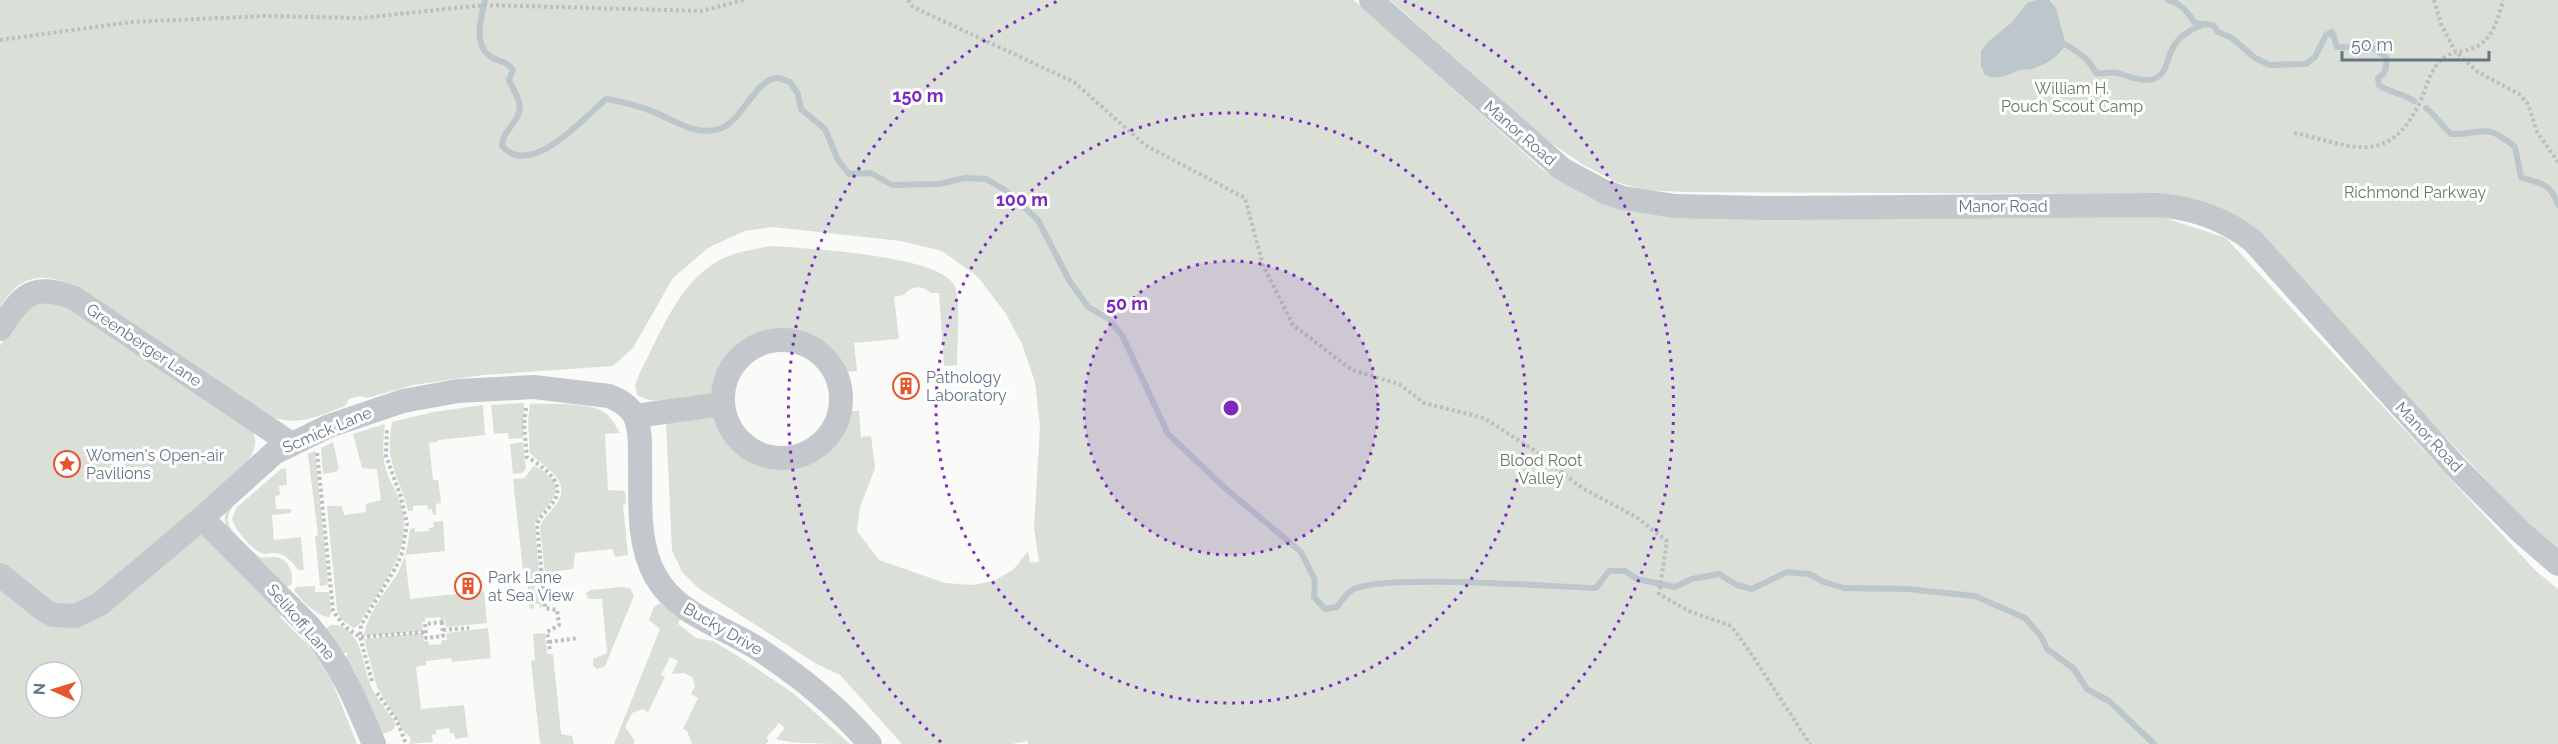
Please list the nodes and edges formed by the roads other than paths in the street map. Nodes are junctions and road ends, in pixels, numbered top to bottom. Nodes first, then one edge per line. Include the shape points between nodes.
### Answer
1 (1371, 0) edge
2 (0, 329) edge
3 (723, 404) junction
4 (632, 412) junction
5 (290, 443) junction
6 (202, 518) junction
7 (2558, 564) edge
8 (0, 575) edge
9 (374, 744) edge
10 (870, 744) edge

1 - 7 street, Manor Road via 1562,169 1623,198 1675,206 1765,208 2158,205 2181,207 2220,220 2253,241 2454,465
2 - 5 street, Greenberger Lane via 18,302 29,294 56,291 74,298
3 - 3 street via 726,379 740,357 774,340 800,342 818,351 832,366 841,391 839,418 829,435 814,449 789,458 775,458 750,449 731,430
3 - 4 street
4 - 5 street, Scmick Lane via 609,396 565,390 534,387 458,391 360,414
4 - 10 street, Bucky Drive via 639,433 642,530 657,579 694,614 761,650 821,695
5 - 6 street, Scmick Lane
6 - 8 street, Scmick Lane via 100,604 75,616 44,610
6 - 9 street, Selikoff Lane via 325,645 349,684

